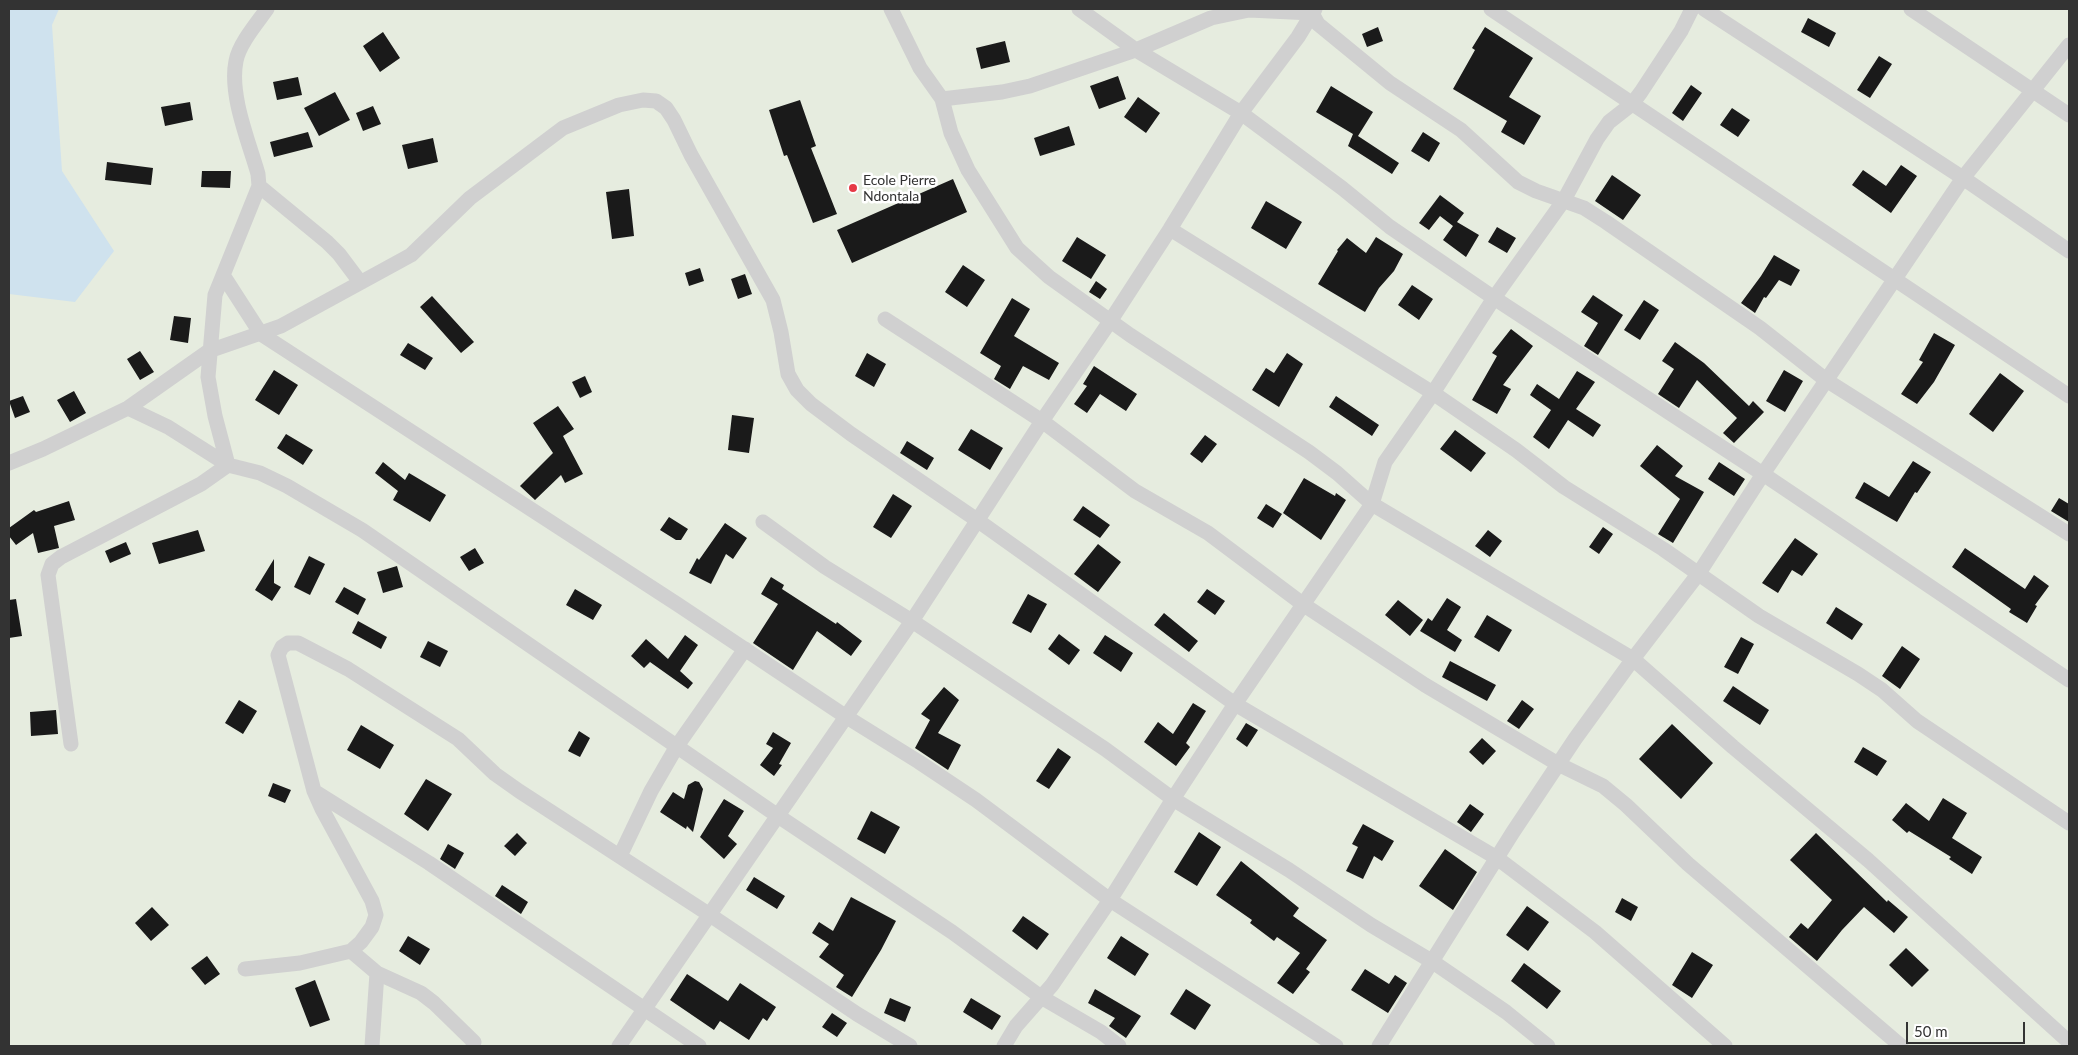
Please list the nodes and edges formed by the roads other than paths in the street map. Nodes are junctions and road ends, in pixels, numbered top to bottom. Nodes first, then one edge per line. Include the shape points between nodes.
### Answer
1 (267, 9) edge
2 (891, 9) edge
3 (1079, 9) edge
4 (1491, 9) edge
5 (1692, 9) edge
6 (1704, 9) edge
7 (1911, 9) edge
8 (1314, 11) edge
9 (2069, 45) edge
10 (1136, 50) junction
11 (2034, 91) junction
12 (942, 98) junction
13 (1632, 104) junction
14 (1241, 113) junction
15 (2069, 115) edge
16 (1963, 178) junction
17 (259, 186) junction
18 (1564, 200) junction
19 (1170, 229) junction
20 (2069, 251) edge
21 (223, 275) junction
22 (1895, 278) junction
23 (360, 282) junction
24 (1494, 298) junction
25 (885, 319) dead end
26 (1111, 320) junction
27 (261, 334) junction
28 (209, 351) junction
29 (1826, 380) junction
30 (1432, 393) junction
31 (2069, 396) edge
32 (128, 408) junction
33 (1042, 421) junction
34 (10, 460) edge
35 (228, 465) junction
36 (1763, 474) junction
37 (1372, 504) junction
38 (977, 520) junction
39 (763, 522) dead end
40 (2069, 534) edge
41 (1699, 573) junction
42 (1304, 605) junction
43 (912, 621) junction
44 (745, 649) junction
45 (1633, 658) junction
46 (2069, 680) edge
47 (1235, 704) junction
48 (845, 716) junction
49 (71, 744) dead end
50 (677, 746) junction
51 (1558, 764) junction
52 (314, 791) junction
53 (1173, 799) junction
54 (778, 816) junction
55 (2069, 823) edge
56 (620, 856) junction
57 (1497, 858) junction
58 (1110, 900) junction
59 (710, 915) junction
60 (352, 951) junction
61 (1433, 962) junction
62 (245, 970) dead end
63 (377, 973) junction
64 (1041, 997) junction
65 (643, 1009) junction
66 (2069, 1042) edge
67 (476, 1045) edge
68 (372, 1046) edge
69 (619, 1046) edge
70 (699, 1046) edge
71 (910, 1046) edge
72 (1004, 1046) edge
73 (1119, 1046) edge
74 (1336, 1046) edge
75 (1380, 1046) edge
76 (1548, 1046) edge
77 (1725, 1046) edge
78 (1901, 1046) edge

1 - 17 street via 236,61 235,90
2 - 12 street via 920,68
3 - 10 street
4 - 13 street
5 - 13 street via 1674,43
6 - 16 street
7 - 11 street
8 - 10 street via 1249,10 1211,18
8 - 14 street
8 - 18 street via 1318,24 1390,82 1461,130 1518,182
9 - 11 street
10 - 12 street via 1030,86
10 - 14 street
11 - 15 street
11 - 16 street
12 - 26 street via 951,133 968,170 1017,248 1048,277
13 - 18 street via 1608,122
13 - 22 street
14 - 19 street
14 - 24 street via 1390,227
16 - 20 street
16 - 22 street
17 - 21 street
17 - 23 street via 327,242
18 - 24 street
18 - 29 street via 1599,217 1704,289
19 - 26 street
19 - 30 street
21 - 27 street
21 - 28 street via 215,294
22 - 29 street
22 - 31 street
23 - 27 street via 302,316
23 - 38 street via 411,255 470,198 563,128 619,105 656,101 674,120 774,300 788,374 797,390 850,434
24 - 30 street
24 - 36 street
25 - 33 street
26 - 33 street
26 - 37 street via 1337,472
27 - 28 street
27 - 44 street
28 - 32 street
28 - 35 street via 208,377
29 - 36 street
29 - 40 street
30 - 37 street via 1385,462
30 - 41 street via 1564,487
32 - 34 street via 43,449
32 - 35 street
33 - 38 street
33 - 42 street via 1135,491 1208,533
35 - 49 street via 201,484 52,564 48,575 50,600
35 - 50 street via 287,486 362,530
36 - 41 street
36 - 46 street
37 - 42 street
37 - 45 street
38 - 43 street
38 - 47 street
39 - 43 street via 826,567
41 - 45 street
41 - 55 street via 1760,616 1882,690 1917,721
42 - 47 street
42 - 51 street via 1459,707
43 - 48 street
43 - 53 street via 1105,749
44 - 48 street
44 - 50 street
45 - 51 street
45 - 66 street via 1868,860
47 - 53 street
47 - 57 street
48 - 54 street
48 - 58 street via 976,800
50 - 54 street
50 - 56 street
51 - 57 street
51 - 78 street via 1604,786 1688,864
52 - 56 street via 278,655 282,646 288,643 298,643 348,669 422,714 458,739 519,792
52 - 60 street via 372,900 376,915 372,927
52 - 65 street via 421,858
53 - 58 street
53 - 61 street
54 - 59 street
54 - 64 street via 952,932
56 - 59 street
57 - 61 street
57 - 77 street via 1595,932
58 - 64 street
58 - 74 street
59 - 65 street
59 - 71 street
60 - 62 street via 300,963
60 - 63 street
61 - 75 street
61 - 76 street via 1506,1012
63 - 67 street via 421,993
63 - 68 street
64 - 72 street
64 - 73 street
65 - 69 street
65 - 70 street

